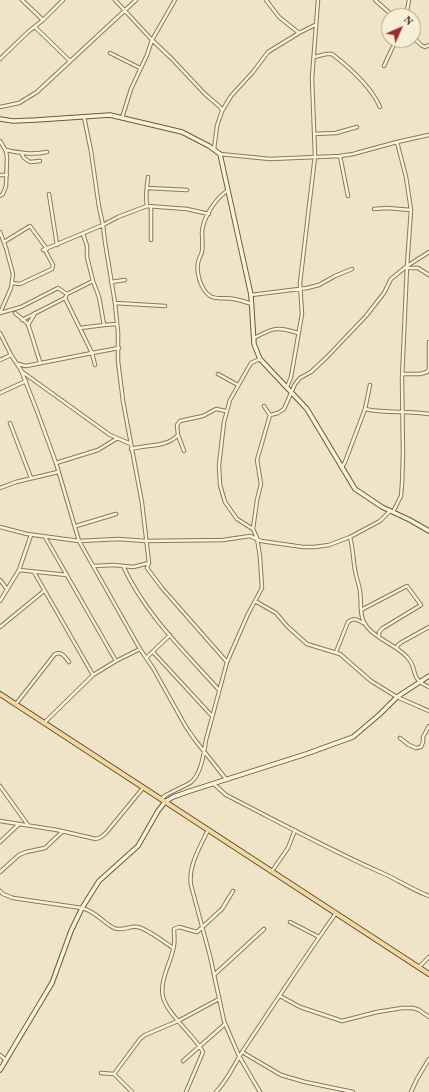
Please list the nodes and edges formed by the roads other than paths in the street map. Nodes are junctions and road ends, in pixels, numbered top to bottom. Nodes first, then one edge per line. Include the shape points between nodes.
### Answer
1 (22, 0) edge
2 (63, 0) edge
3 (115, 0) edge
4 (136, 0) edge
5 (175, 0) edge
6 (266, 0) edge
7 (318, 0) edge
8 (375, 0) edge
9 (384, 8) edge
10 (125, 10) junction
11 (44, 20) junction
12 (316, 24) junction
13 (35, 27) junction
14 (299, 33) junction
15 (152, 40) junction
16 (392, 48) edge
17 (110, 53) dead end
18 (314, 57) junction
19 (0, 59) edge
20 (70, 61) junction
21 (384, 66) dead end
22 (140, 68) junction
23 (0, 107) edge
24 (380, 107) dead end
25 (222, 111) junction
26 (84, 117) junction
27 (122, 118) junction
28 (0, 119) edge
29 (357, 127) dead end
30 (314, 134) junction
31 (429, 135) edge
32 (0, 141) edge
33 (397, 142) junction
34 (214, 149) junction
35 (5, 150) junction
36 (47, 152) dead end
37 (22, 154) junction
38 (220, 154) junction
39 (315, 156) junction
40 (340, 156) junction
41 (40, 161) dead end
42 (0, 175) edge
43 (7, 175) junction
44 (148, 177) dead end
45 (148, 188) junction
46 (187, 190) dead end
47 (227, 191) junction
48 (50, 194) dead end
49 (0, 196) edge
50 (348, 196) dead end
51 (147, 206) junction
52 (151, 206) junction
53 (374, 209) dead end
54 (411, 210) junction
55 (209, 214) junction
56 (103, 225) junction
57 (0, 232) edge
58 (83, 234) junction
59 (151, 240) dead end
60 (4, 242) junction
61 (57, 245) junction
62 (45, 250) junction
63 (429, 252) edge
64 (407, 267) junction
65 (352, 269) dead end
66 (429, 275) edge
67 (125, 280) dead end
68 (93, 281) junction
69 (111, 282) junction
70 (12, 283) junction
71 (301, 290) junction
72 (67, 294) junction
73 (251, 295) junction
74 (65, 298) junction
75 (115, 304) junction
76 (252, 304) junction
77 (165, 306) dead end
78 (0, 313) edge
79 (15, 313) dead end
80 (36, 313) junction
81 (22, 320) junction
82 (104, 324) junction
83 (117, 324) junction
84 (28, 325) junction
85 (80, 328) junction
86 (298, 332) junction
87 (0, 333) edge
88 (254, 338) junction
89 (429, 342) edge
90 (119, 348) junction
91 (92, 353) junction
92 (11, 356) junction
93 (260, 359) junction
94 (0, 360) edge
95 (40, 362) junction
96 (17, 364) junction
97 (95, 365) dead end
98 (21, 370) junction
99 (218, 374) dead end
100 (402, 374) junction
101 (26, 382) junction
102 (238, 385) junction
103 (370, 385) dead end
104 (287, 387) junction
105 (291, 392) junction
106 (0, 393) edge
107 (264, 406) dead end
108 (365, 409) junction
109 (402, 411) junction
110 (226, 412) junction
111 (429, 414) edge
112 (270, 415) junction
113 (10, 423) dead end
114 (178, 435) junction
115 (117, 438) junction
116 (131, 444) junction
117 (131, 449) junction
118 (184, 451) dead end
119 (56, 463) junction
120 (341, 467) junction
121 (58, 472) junction
122 (32, 478) junction
123 (0, 488) edge
124 (391, 512) junction
125 (116, 514) dead end
126 (76, 526) junction
127 (0, 527) edge
128 (253, 530) junction
129 (429, 531) edge
130 (31, 535) junction
131 (45, 537) junction
132 (350, 537) junction
133 (257, 538) junction
134 (79, 540) junction
135 (146, 541) junction
136 (149, 563) junction
137 (94, 566) junction
138 (123, 566) junction
139 (19, 570) junction
140 (34, 572) junction
141 (67, 575) junction
142 (0, 580) edge
143 (8, 589) junction
144 (44, 591) junction
145 (255, 601) junction
146 (0, 602) edge
147 (361, 610) junction
148 (364, 624) junction
149 (429, 627) edge
150 (0, 628) edge
151 (170, 636) junction
152 (380, 637) junction
153 (397, 647) junction
154 (140, 649) junction
155 (153, 652) junction
156 (336, 652) junction
157 (146, 658) junction
158 (116, 661) junction
159 (69, 662) dead end
160 (227, 662) junction
161 (93, 675) junction
162 (429, 676) edge
163 (418, 682) junction
164 (429, 687) edge
165 (219, 690) junction
166 (0, 694) edge
167 (397, 697) junction
168 (16, 705) junction
169 (429, 711) edge
170 (212, 716) junction
171 (44, 723) junction
172 (429, 726) edge
173 (400, 738) dead end
174 (204, 752) junction
175 (226, 779) junction
176 (213, 783) junction
177 (0, 786) edge
178 (144, 787) junction
179 (3, 790) junction
180 (0, 794) edge
181 (163, 800) junction
182 (0, 821) edge
183 (19, 824) junction
184 (29, 825) junction
185 (208, 830) junction
186 (295, 830) junction
187 (62, 832) junction
188 (0, 842) edge
189 (272, 871) junction
190 (0, 872) edge
191 (0, 891) edge
192 (233, 891) dead end
193 (429, 896) edge
194 (82, 908) junction
195 (336, 912) junction
196 (290, 922) dead end
197 (202, 928) junction
198 (264, 929) dead end
199 (319, 937) junction
200 (173, 948) junction
201 (429, 957) edge
202 (420, 968) junction
203 (429, 974) edge
204 (214, 975) junction
205 (280, 996) junction
206 (219, 1000) junction
207 (429, 1017) edge
208 (178, 1021) junction
209 (225, 1024) junction
210 (200, 1046) junction
211 (242, 1052) junction
212 (0, 1055) edge
213 (239, 1056) junction
214 (429, 1059) edge
215 (6, 1060) junction
216 (183, 1061) dead end
217 (0, 1070) edge
218 (101, 1073) dead end
219 (114, 1074) junction
220 (132, 1092) edge
221 (186, 1092) edge
222 (216, 1092) edge
223 (260, 1092) edge
224 (353, 1092) edge
225 (411, 1092) edge

1 - 11 street
2 - 11 street
3 - 10 street
4 - 10 street
5 - 15 street
6 - 14 street via 279,17
7 - 12 street
8 - 9 street
10 - 15 street
10 - 20 street
11 - 13 street
12 - 14 street
12 - 18 street
13 - 19 street
13 - 20 street
14 - 25 street via 268,52 230,96
15 - 22 street
15 - 25 street
16 - 21 street
17 - 22 street
18 - 24 street via 332,54 358,77
18 - 30 street
20 - 23 street via 25,100
22 - 27 street
25 - 34 street via 215,131
26 - 27 street via 110,115
26 - 28 street via 13,121
26 - 56 street
27 - 34 street via 182,132
29 - 30 street via 333,134
30 - 39 street
31 - 33 street
32 - 35 street
33 - 40 street
33 - 54 street
34 - 38 street
35 - 37 street
35 - 43 street
36 - 37 street via 36,155
37 - 41 street via 30,162
38 - 39 street via 270,159
38 - 47 street
39 - 40 street
39 - 71 street
40 - 50 street
42 - 43 street
43 - 49 street via 6,186
44 - 45 street
45 - 46 street
45 - 51 street via 145,196
47 - 55 street via 222,194
47 - 73 street
48 - 61 street
51 - 52 street
51 - 56 street
52 - 55 street
52 - 59 street
53 - 54 street
54 - 64 street
55 - 76 street via 202,230 203,249 198,264 201,283 210,296 232,298
56 - 58 street
56 - 69 street
57 - 60 street
58 - 61 street
58 - 68 street
60 - 62 street via 30,226
60 - 70 street via 13,274
61 - 62 street
62 - 70 street via 53,265 52,269 20,284
63 - 64 street
64 - 66 street via 418,268
64 - 100 street
64 - 105 street via 391,279 384,293 366,316 311,372 300,378
65 - 71 street via 319,285
67 - 69 street
68 - 72 street
68 - 82 street
69 - 75 street
70 - 78 street
71 - 73 street
71 - 86 street via 302,314
72 - 74 street
72 - 78 street via 58,288 20,307
73 - 76 street
74 - 80 street
74 - 85 street
75 - 77 street
75 - 83 street
76 - 88 street
79 - 81 street
80 - 81 street
80 - 84 street
81 - 84 street
82 - 83 street
82 - 85 street
83 - 90 street
84 - 95 street
85 - 91 street
86 - 88 street via 276,328
86 - 104 street
87 - 92 street
88 - 93 street
89 - 100 street via 427,372
90 - 91 street
90 - 116 street via 118,361
91 - 95 street
91 - 97 street
92 - 94 street
92 - 96 street
93 - 102 street via 251,363
93 - 104 street
95 - 96 street via 26,366
96 - 98 street
98 - 101 street
98 - 115 street
99 - 102 street
100 - 109 street
101 - 106 street
101 - 119 street
102 - 110 street
103 - 108 street
104 - 105 street
105 - 112 street via 284,409
105 - 120 street via 314,419
107 - 112 street
108 - 109 street
108 - 120 street
109 - 111 street
109 - 124 street via 401,496
110 - 114 street via 216,410 180,421 177,425
110 - 128 street via 219,465 221,493 231,512
112 - 128 street via 257,460 261,486
113 - 122 street
114 - 117 street via 166,444 144,445
114 - 118 street
115 - 116 street
115 - 119 street via 98,450
116 - 117 street
117 - 135 street via 142,504
119 - 121 street
120 - 124 street via 355,489
121 - 122 street
121 - 126 street
122 - 123 street
124 - 129 street
124 - 132 street
125 - 126 street
126 - 134 street
127 - 130 street
128 - 133 street
130 - 131 street
130 - 139 street
131 - 134 street
131 - 141 street
132 - 133 street via 315,547 261,541
132 - 147 street
133 - 135 street via 250,536 223,540
133 - 145 street via 262,588
134 - 135 street
134 - 137 street
135 - 136 street
136 - 138 street via 133,567
136 - 160 street via 147,568 152,576
137 - 138 street
137 - 154 street
138 - 151 street via 139,597
139 - 140 street
139 - 143 street
140 - 141 street
140 - 144 street
141 - 158 street
142 - 143 street
143 - 146 street
144 - 150 street
144 - 161 street
145 - 156 street via 276,613 306,644
145 - 160 street
147 - 148 street
147 - 152 street via 407,586 421,605 383,628 379,632
148 - 152 street
148 - 156 street via 351,619
149 - 153 street
151 - 155 street
151 - 165 street
152 - 153 street
153 - 163 street via 411,662
154 - 157 street
154 - 158 street
155 - 157 street
155 - 170 street
156 - 167 street via 371,681
157 - 174 street
158 - 161 street
159 - 168 street via 63,654 55,654
160 - 165 street
161 - 171 street
162 - 163 street
163 - 164 street
163 - 167 street
165 - 170 street
166 - 168 main road
167 - 169 street
167 - 175 street via 353,737
168 - 171 main road
170 - 174 street
171 - 178 main road
172 - 173 street via 421,747 416,748
174 - 175 street
174 - 181 street via 194,781 166,794
175 - 176 street
176 - 181 street
176 - 186 street via 226,795
177 - 179 street
178 - 181 main road
178 - 187 street via 101,837 96,839
179 - 180 street
179 - 184 street
181 - 185 main road
181 - 194 street via 138,846 99,882
182 - 183 street
183 - 184 street
183 - 188 street
184 - 187 street
185 - 189 main road
185 - 197 street via 190,873
186 - 189 street via 288,848
186 - 193 street via 399,881 416,892
187 - 190 street via 45,848 19,855
189 - 195 main road
191 - 194 street via 13,898
192 - 197 street via 222,909
194 - 200 street via 95,913 114,928 141,928
194 - 215 street via 52,983
195 - 199 street
195 - 202 main road
196 - 199 street
197 - 200 street via 197,932 176,928
197 - 204 street
198 - 204 street
199 - 205 street
200 - 208 street via 162,986 162,995
201 - 202 street
202 - 203 main road
204 - 206 street
205 - 207 street via 300,1007 342,1021 402,1008 413,1008
205 - 211 street
206 - 208 street
206 - 209 street
208 - 210 street
208 - 219 street via 140,1039
209 - 210 street
209 - 213 street
210 - 216 street
210 - 221 street via 202,1056
211 - 213 street
211 - 224 street via 281,1075
212 - 215 street
213 - 222 street
213 - 223 street
214 - 225 street
215 - 217 street
218 - 219 street
219 - 220 street

